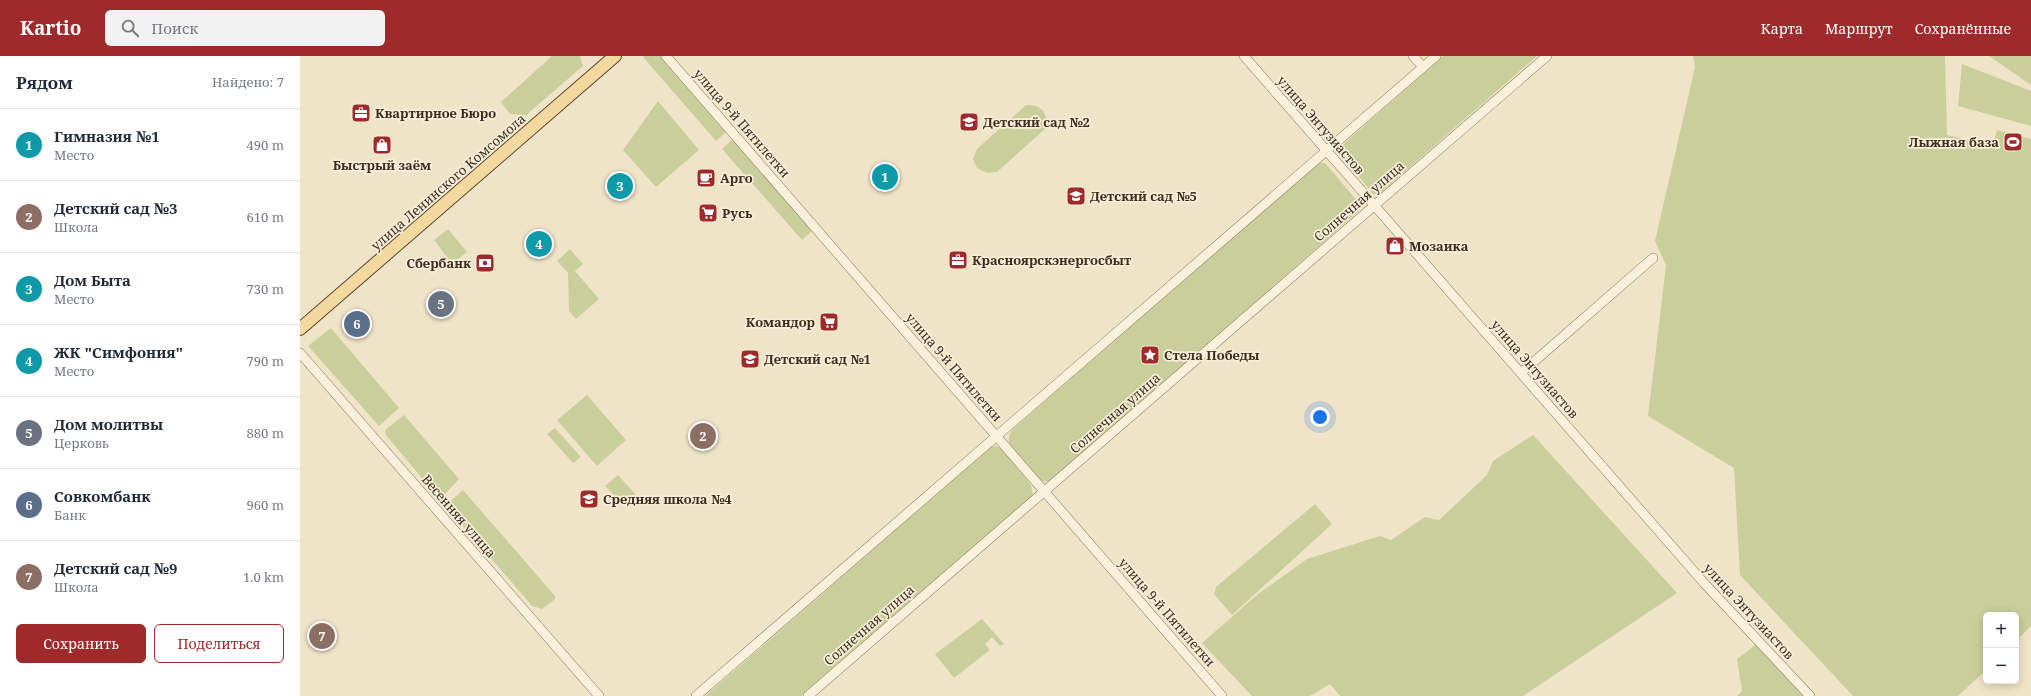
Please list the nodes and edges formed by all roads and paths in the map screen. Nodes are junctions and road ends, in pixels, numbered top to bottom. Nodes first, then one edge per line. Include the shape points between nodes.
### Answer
1 (615, 56) edge
2 (666, 56) edge
3 (1244, 56) edge
4 (1413, 56) edge
5 (1436, 56) edge
6 (1547, 56) edge
7 (1423, 68) junction
8 (1326, 151) junction
9 (1374, 206) junction
10 (1653, 258) dead end
11 (300, 329) edge
12 (300, 353) edge
13 (1521, 373) junction
14 (997, 436) junction
15 (1044, 491) junction
16 (1217, 694) edge
17 (599, 696) edge
18 (696, 696) edge
19 (808, 696) edge
20 (1810, 696) edge

1 - 11 main road, улица Ленинского Комсомола
2 - 14 street, улица 9-й Пятилетки
3 - 8 street, улица Энтузиастов
4 - 7 street
5 - 7 street
6 - 9 street, Солнечная улица
7 - 8 street
8 - 9 street, улица Энтузиастов
8 - 14 street
9 - 13 street, улица Энтузиастов
9 - 15 street, Солнечная улица
10 - 13 street
12 - 17 street, Весенняя улица
13 - 20 street, улица Энтузиастов via 1704,583
14 - 15 street, улица 9-й Пятилетки
14 - 18 street
15 - 16 street, улица 9-й Пятилетки
15 - 19 street, Солнечная улица

